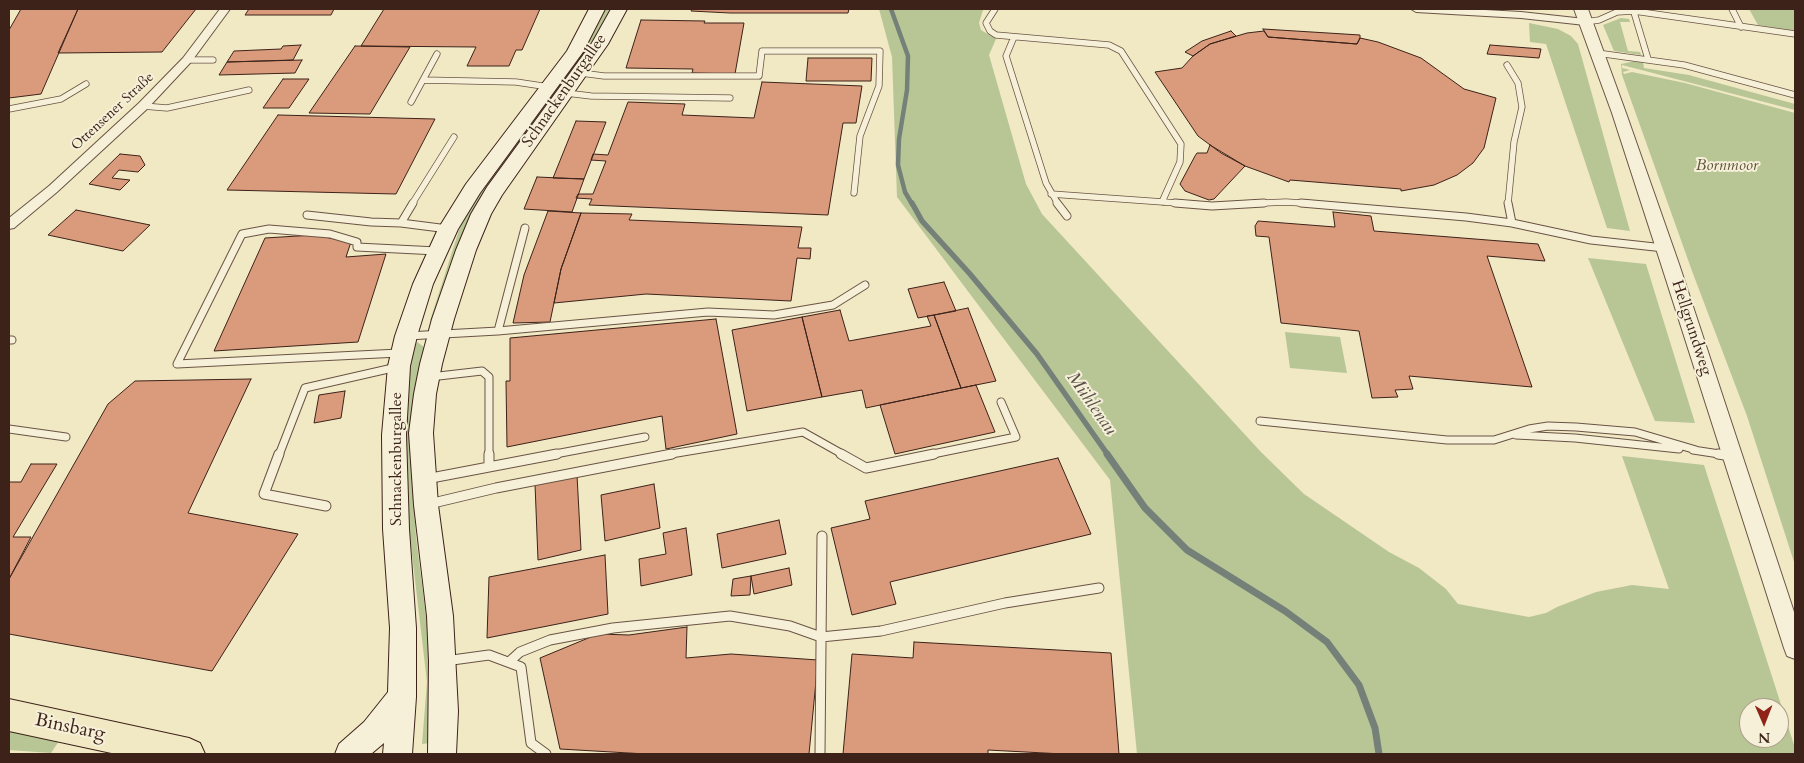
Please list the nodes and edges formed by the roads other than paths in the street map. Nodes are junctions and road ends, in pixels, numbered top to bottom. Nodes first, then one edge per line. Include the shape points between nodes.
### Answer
1 (225, 9) edge
2 (597, 9) edge
3 (619, 9) edge
4 (995, 9) edge
5 (1416, 9) edge
6 (1581, 9) edge
7 (1732, 9) edge
8 (1634, 10) edge
9 (1520, 12) edge
10 (1585, 22) junction
11 (1741, 27) junction
12 (1795, 34) edge
13 (1014, 37) junction
14 (1597, 53) junction
15 (437, 54) dead end
16 (1648, 59) junction
17 (186, 60) junction
18 (213, 60) dead end
19 (1507, 65) dead end
20 (581, 73) junction
21 (423, 80) junction
22 (86, 84) dead end
23 (249, 90) dead end
24 (558, 90) junction
25 (1795, 95) edge
26 (730, 98) dead end
27 (411, 102) dead end
28 (143, 106) junction
29 (9, 109) edge
30 (454, 137) dead end
31 (854, 193) dead end
32 (1051, 194) junction
33 (1162, 202) junction
34 (307, 215) dead end
35 (1067, 216) dead end
36 (401, 223) junction
37 (1512, 223) junction
38 (9, 225) edge
39 (525, 228) dead end
40 (448, 229) junction
41 (1664, 248) junction
42 (437, 251) junction
43 (865, 285) dead end
44 (498, 331) junction
45 (438, 335) junction
46 (402, 352) junction
47 (428, 377) junction
48 (1001, 402) dead end
49 (1260, 421) dead end
50 (9, 429) edge
51 (1511, 435) junction
52 (66, 437) dead end
53 (645, 437) dead end
54 (1696, 450) junction
55 (1732, 457) junction
56 (488, 467) junction
57 (424, 480) junction
58 (426, 505) junction
59 (326, 506) dead end
60 (822, 536) dead end
61 (1099, 588) dead end
62 (821, 637) junction
63 (1795, 648) edge
64 (443, 661) junction
65 (509, 662) junction
66 (402, 697) junction
67 (9, 715) edge
68 (189, 754) edge
69 (349, 754) edge
70 (397, 754) edge
71 (442, 754) edge
72 (546, 754) edge
73 (820, 754) edge

1 - 17 street, Ottensener Straße
2 - 24 main road, Schnackenburgallee
3 - 20 main road, Schnackenburgallee
4 - 13 lane via 987,18 987,28 996,34
5 - 9 street
6 - 10 street, Hellgrundweg
7 - 11 lane
8 - 10 lane
8 - 11 lane
8 - 16 lane
9 - 10 street
10 - 14 street, Hellgrundweg
11 - 12 lane
13 - 32 lane via 1006,56
13 - 33 lane via 1109,45 1121,51 1181,144 1180,162
14 - 16 lane
14 - 41 street, Hellgrundweg
15 - 21 lane
16 - 25 lane via 1723,74
17 - 18 lane
17 - 28 street, Ottensener Straße
19 - 37 lane via 1518,83 1522,107 1514,142 1509,192 1508,208
20 - 24 main road, Schnackenburgallee
20 - 31 lane via 604,76 759,76 762,51 880,51 879,86 860,136
21 - 24 lane via 516,82
21 - 27 lane
22 - 29 lane via 61,98
23 - 28 lane via 167,108
24 - 26 lane via 591,96
24 - 40 main road, Schnackenburgallee via 473,189
24 - 45 main road, Schnackenburgallee via 481,214
28 - 38 street, Ottensener Straße
30 - 36 lane
32 - 33 lane
32 - 35 lane
33 - 37 lane via 1212,206 1262,202 1320,204
34 - 36 lane
36 - 40 lane
37 - 41 lane via 1591,240
39 - 44 lane
40 - 42 main road, Schnackenburgallee
41 - 55 street, Hellgrundweg
42 - 46 main road, Schnackenburgallee via 416,302
42 - 46 lane via 357,247 357,242 330,234 269,229 242,234 177,364
43 - 44 lane via 833,305 774,315 708,312
44 - 45 lane
45 - 46 lane
45 - 47 main road, Schnackenburgallee
46 - 59 lane via 305,388 264,494
46 - 66 main road, Schnackenburgallee via 394,414 396,528 404,628
47 - 56 lane via 482,371 489,377
47 - 57 main road, Schnackenburgallee via 422,432
48 - 58 lane via 1016,436 866,468 803,432 648,458
49 - 51 lane via 1446,440 1494,440
50 - 52 lane
51 - 54 lane
51 - 54 lane via 1548,426 1576,427 1635,432
53 - 56 lane
54 - 55 lane
55 - 63 street, Hellgrundweg
56 - 57 lane
57 - 58 main road, Schnackenburgallee
58 - 64 main road, Schnackenburgallee
60 - 62 lane
61 - 62 lane via 1005,602 880,632
62 - 65 lane via 758,619 730,616 698,618 613,628 550,640 520,652
62 - 73 lane
64 - 65 lane via 489,655
64 - 71 main road, Schnackenburgallee
65 - 72 lane via 521,667 531,744
66 - 69 main road via 380,726
66 - 70 main road, Schnackenburgallee
67 - 68 main road, Binsbarg

